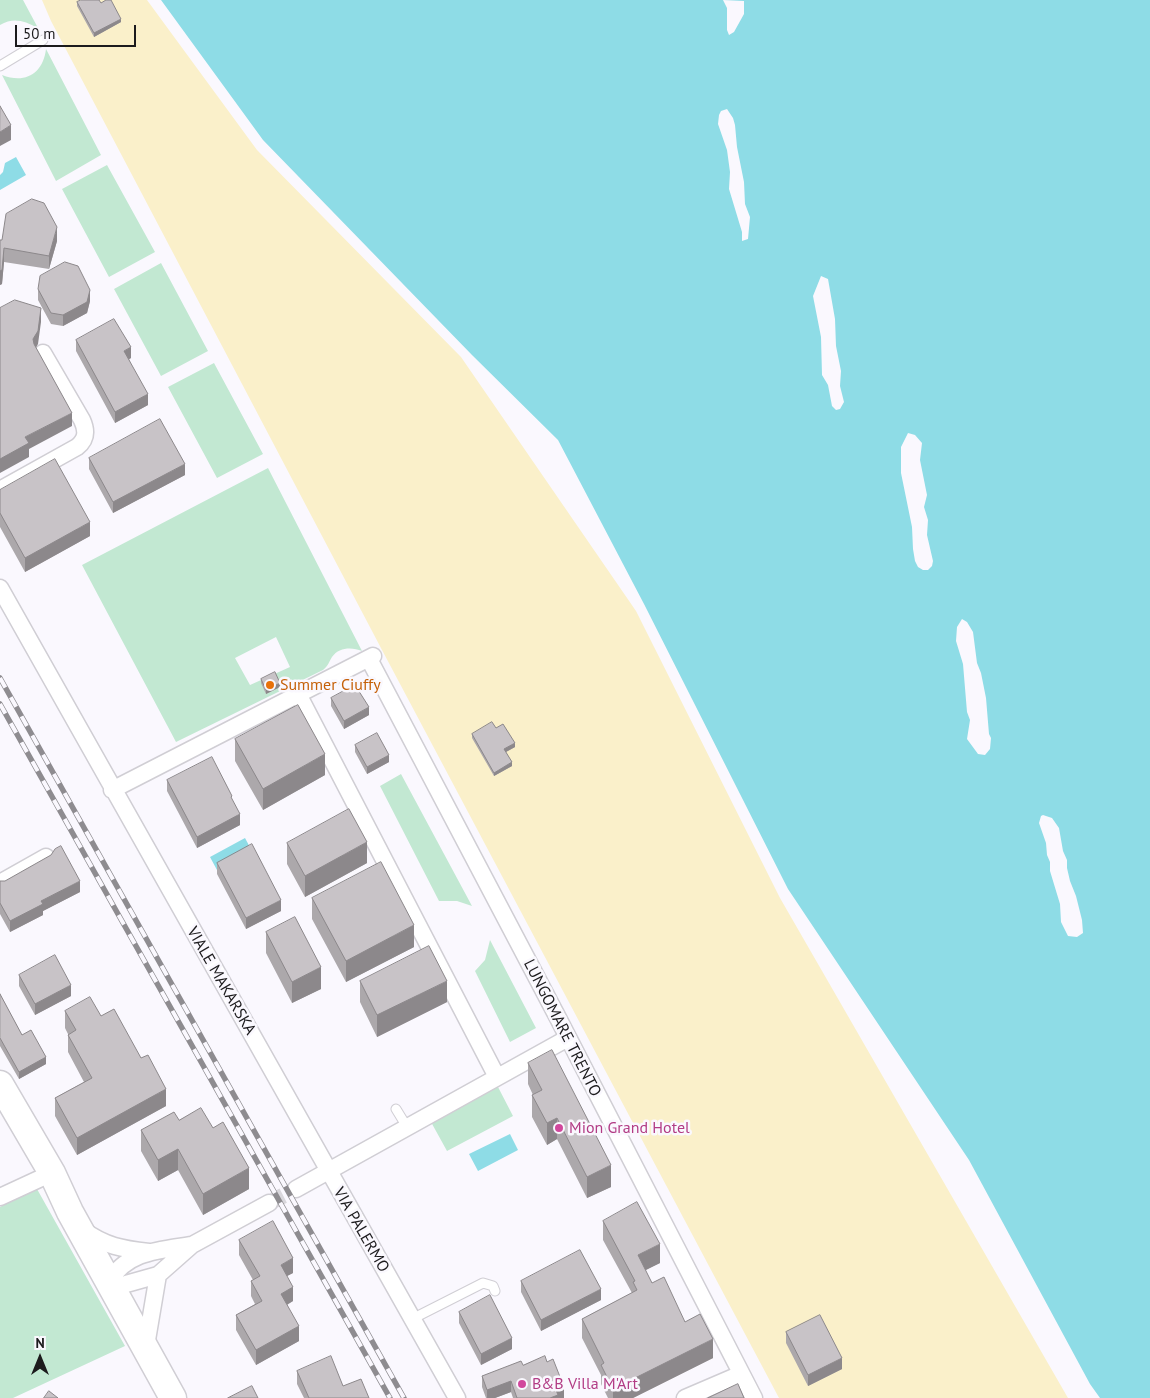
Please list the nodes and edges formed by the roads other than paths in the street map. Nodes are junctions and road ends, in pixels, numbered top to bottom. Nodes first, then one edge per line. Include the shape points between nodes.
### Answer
1 (43, 40) dead end
2 (0, 66) edge
3 (43, 353) dead end
4 (0, 490) edge
5 (0, 588) edge
6 (298, 694) junction
7 (112, 790) junction
8 (46, 857) edge
9 (0, 883) edge
10 (568, 1038) junction
11 (498, 1077) junction
12 (0, 1084) edge
13 (396, 1109) dead end
14 (407, 1127) junction
15 (328, 1172) junction
16 (52, 1173) junction
17 (296, 1189) tunnel mouth
18 (0, 1196) edge
19 (270, 1203) tunnel mouth
20 (78, 1225) junction
21 (192, 1245) junction
22 (149, 1252) junction
23 (158, 1275) junction
24 (109, 1282) junction
25 (496, 1291) dead end
26 (412, 1319) junction
27 (146, 1346) junction
28 (741, 1374) junction
29 (173, 1398) edge
30 (457, 1398) edge
31 (685, 1398) edge
32 (754, 1398) edge

1 - 2 lane
3 - 4 street via 82,420 86,436 77,447
5 - 7 street, VIALE MAKARSKA
6 - 7 street
6 - 10 street, LUNGOMARE TRENTO via 371,657
6 - 11 street
7 - 15 street, VIALE MAKARSKA
8 - 9 street
10 - 11 street
10 - 28 street, LUNGOMARE TRENTO
11 - 14 street
12 - 16 main road
13 - 14 lane
14 - 15 street
15 - 17 street, VIA PALERMO
15 - 26 street, VIA PALERMO
16 - 18 street
16 - 20 main road
19 - 21 street
20 - 22 street via 97,1240
20 - 24 main road
21 - 22 street
21 - 23 street
22 - 24 street via 122,1265
23 - 24 street via 126,1284
23 - 27 street
24 - 27 main road
25 - 26 lane via 493,1286 483,1283
26 - 30 street, VIA PALERMO
27 - 29 main road
28 - 31 street
28 - 32 street, LUNGOMARE TRENTO

